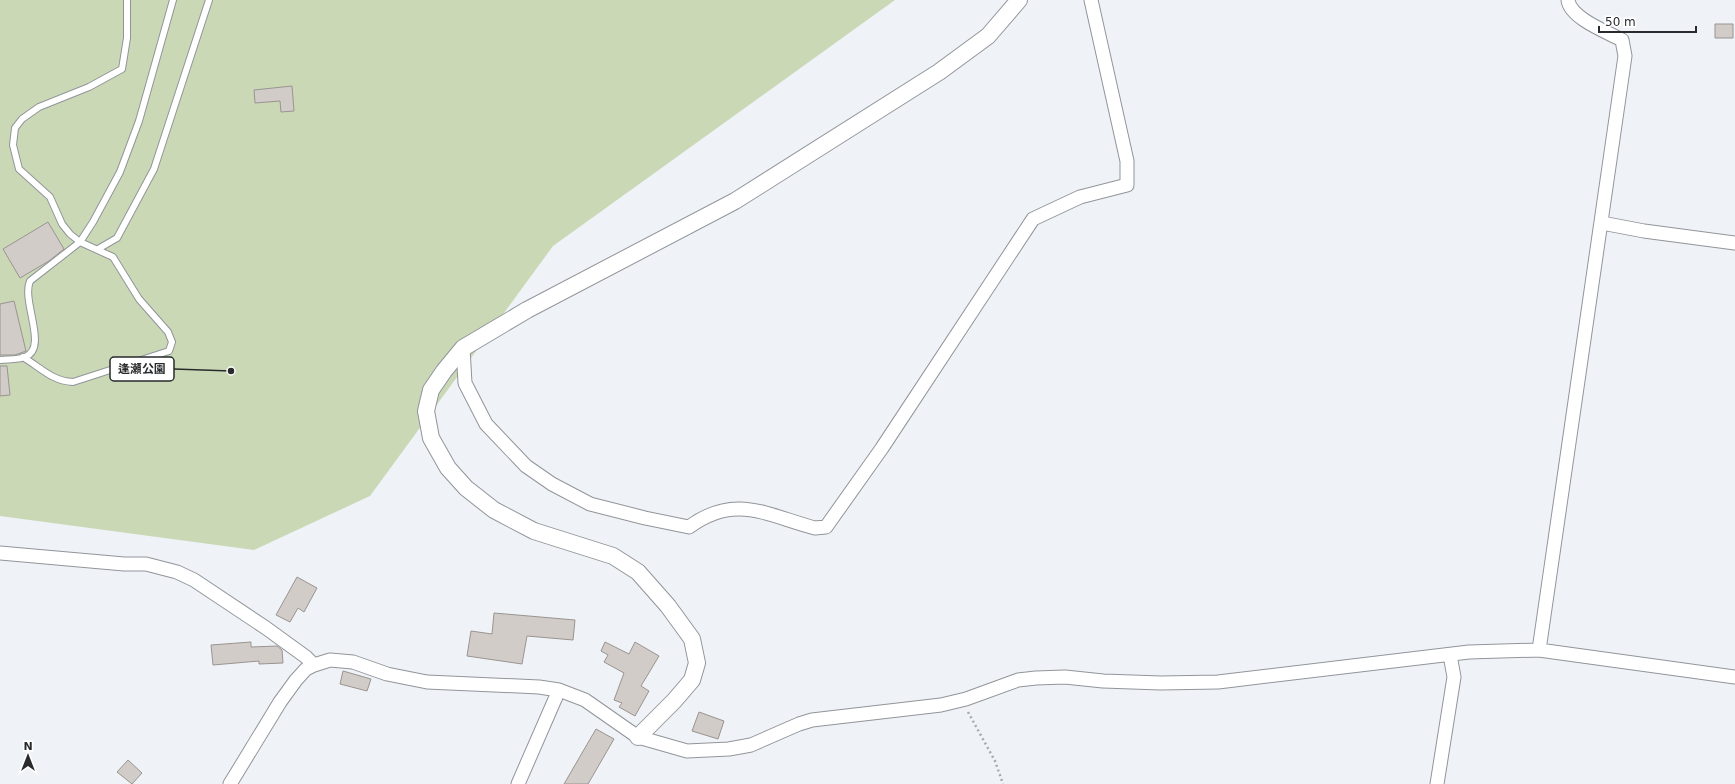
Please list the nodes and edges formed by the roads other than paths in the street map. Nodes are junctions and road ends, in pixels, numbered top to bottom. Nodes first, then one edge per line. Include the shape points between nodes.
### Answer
1 (126, 0) edge
2 (173, 0) edge
3 (209, 0) edge
4 (1019, 0) edge
5 (1091, 0) edge
6 (1568, 0) edge
7 (1602, 223) junction
8 (80, 242) junction
9 (1735, 243) edge
10 (98, 249) junction
11 (463, 348) junction
12 (23, 358) junction
13 (0, 360) edge
14 (0, 554) edge
15 (1539, 650) junction
16 (1450, 655) junction
17 (314, 664) junction
18 (1735, 677) edge
19 (559, 690) junction
20 (638, 737) junction
21 (230, 784) edge
22 (518, 784) edge
23 (1437, 784) edge

1 - 8 lane via 127,38 122,69 89,87 39,107 18,122 13,136 19,169 50,197 62,224
2 - 8 lane via 139,121 122,165
3 - 10 lane via 154,169 117,238
4 - 11 street via 988,36 939,72 735,201 527,310
5 - 11 street via 1127,161 1127,185 1080,197 1033,219 882,448 826,527 815,528 750,509 731,508 703,516 689,527 590,504 552,484 526,466 486,424 465,383
6 - 7 street via 1573,11 1581,18 1622,40 1624,46 1625,56
7 - 9 street
7 - 15 street
8 - 10 lane
8 - 12 lane via 30,281 27,287 36,341 34,348
10 - 12 lane via 113,257 139,299 168,332 172,342 169,351 73,382 61,382
11 - 20 street via 432,390 426,411 431,438 448,468 466,488 494,510 534,531 613,556 638,572 668,606 692,639 696,663 692,680
12 - 13 lane
14 - 17 street via 146,564 177,572 194,580 266,628
15 - 16 street via 1490,650
15 - 18 street
16 - 20 street via 1218,682 1161,683 1049,677 1018,680 966,699 941,705 812,720 751,744 729,749 687,751
16 - 23 street via 1454,677
17 - 19 street via 344,660 387,674 427,682 540,686
17 - 21 street via 296,680 280,702
19 - 20 street via 584,700
19 - 22 street

